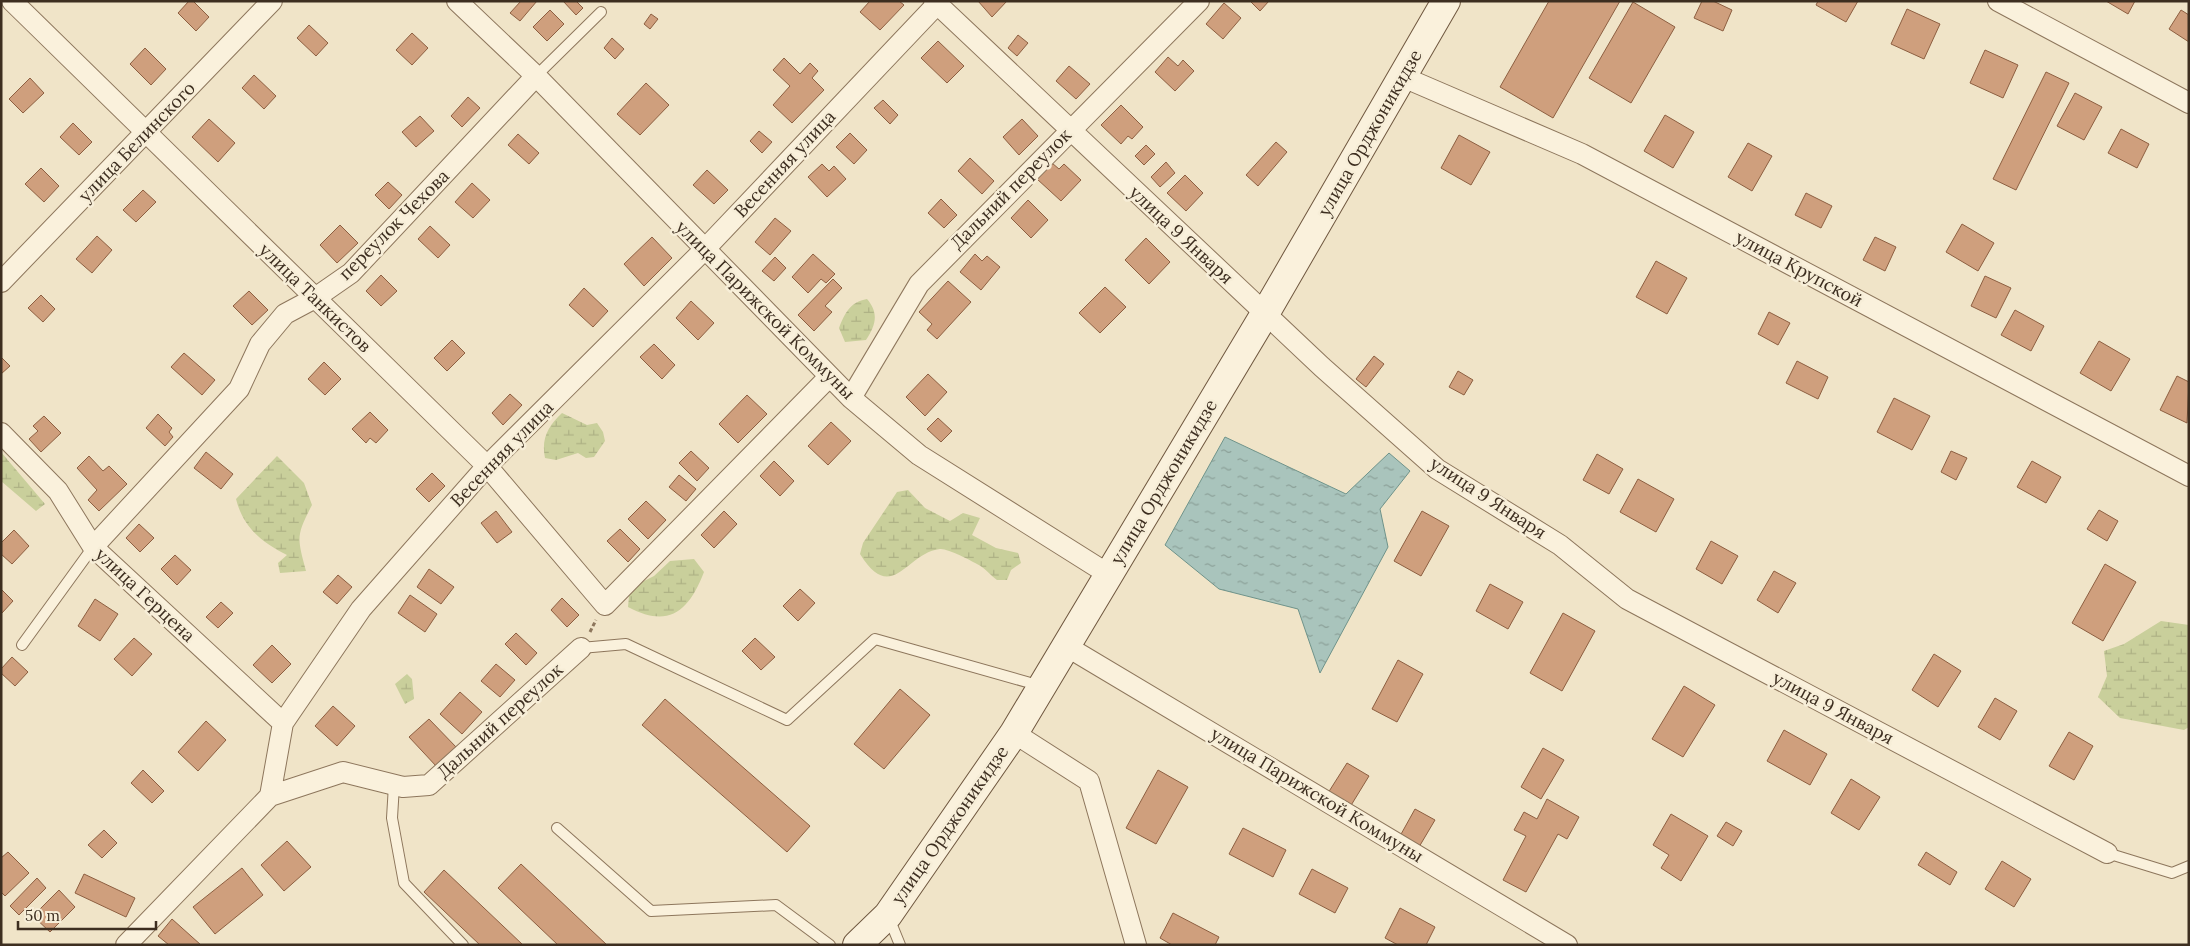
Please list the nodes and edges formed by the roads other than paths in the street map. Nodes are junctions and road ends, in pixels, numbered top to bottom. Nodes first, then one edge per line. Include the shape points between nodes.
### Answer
1 (12, 1) edge
2 (272, 1) edge
3 (457, 1) edge
4 (1199, 1) edge
5 (1446, 1) edge
6 (1998, 1) edge
7 (937, 2) edge
8 (601, 12) dead end
9 (536, 76) junction
10 (1403, 77) junction
11 (2189, 103) edge
12 (1069, 131) junction
13 (146, 133) junction
14 (704, 250) junction
15 (1, 282) edge
16 (315, 298) junction
17 (1266, 312) junction
18 (829, 378) junction
19 (851, 398) junction
20 (1, 432) edge
21 (487, 466) junction
22 (2189, 476) edge
23 (94, 547) junction
24 (1108, 574) junction
25 (22, 645) dead end
26 (1066, 646) junction
27 (582, 648) joint
28 (1042, 686) junction
29 (283, 723) junction
30 (1014, 733) junction
31 (394, 785) junction
32 (270, 796) junction
33 (557, 828) dead end
34 (2107, 853) joint
35 (2189, 866) edge
36 (888, 915) junction
37 (126, 945) edge
38 (462, 945) edge
39 (830, 945) edge
40 (858, 945) edge
41 (900, 945) edge
42 (1136, 945) edge
43 (1567, 945) edge

1 - 13 street, улица Танкистов
2 - 13 street, улица Белинского
3 - 9 street, улица Парижской Коммуны
4 - 12 street, Дальний переулок
5 - 10 main road, улица Орджоникидзе
6 - 11 street
7 - 12 street, улица 9 Января
7 - 14 street, Весенняя улица
8 - 9 lane
9 - 14 street, улица Парижской Коммуны
9 - 16 street, переулок Чехова via 351,273
10 - 17 main road, улица Орджоникидзе
10 - 22 street, улица Крупской via 1582,154
12 - 17 street, улица 9 Января
12 - 19 street, Дальний переулок via 919,284
13 - 15 street, улица Белинского
13 - 16 street, улица Танкистов
14 - 18 street, улица Парижской Коммуны
14 - 21 street, Весенняя улица
16 - 21 street, улица Танкистов
16 - 23 street, переулок Чехова via 285,314 260,344 239,389
17 - 24 main road, улица Орджоникидзе
17 - 34 street, улица 9 Января via 1322,367 1437,469 1560,545 1628,599
18 - 19 street, улица Парижской Коммуны
18 - 21 street, улица Танкистов via 606,605
19 - 24 street, улица Парижской Коммуны via 919,455
20 - 23 street, улица Герцена via 58,491
21 - 29 street, Весенняя улица via 361,609
23 - 25 lane
23 - 29 street, улица Герцена
24 - 26 main road, улица Орджоникидзе
26 - 28 main road, улица Орджоникидзе
26 - 43 street, улица Парижской Коммуны
27 - 28 lane via 626,644 788,720 875,640
27 - 31 street, Дальний переулок via 429,785 403,788
28 - 30 main road, улица Орджоникидзе
29 - 32 street, Весенняя улица
30 - 36 main road, улица Орджоникидзе
30 - 42 street via 1090,781
31 - 32 street, Дальний переулок via 343,772
31 - 38 lane via 392,818 404,884
32 - 37 street
33 - 39 lane via 651,911 776,905
34 - 35 lane via 2172,873
36 - 40 main road, улица Орджоникидзе
36 - 41 lane

